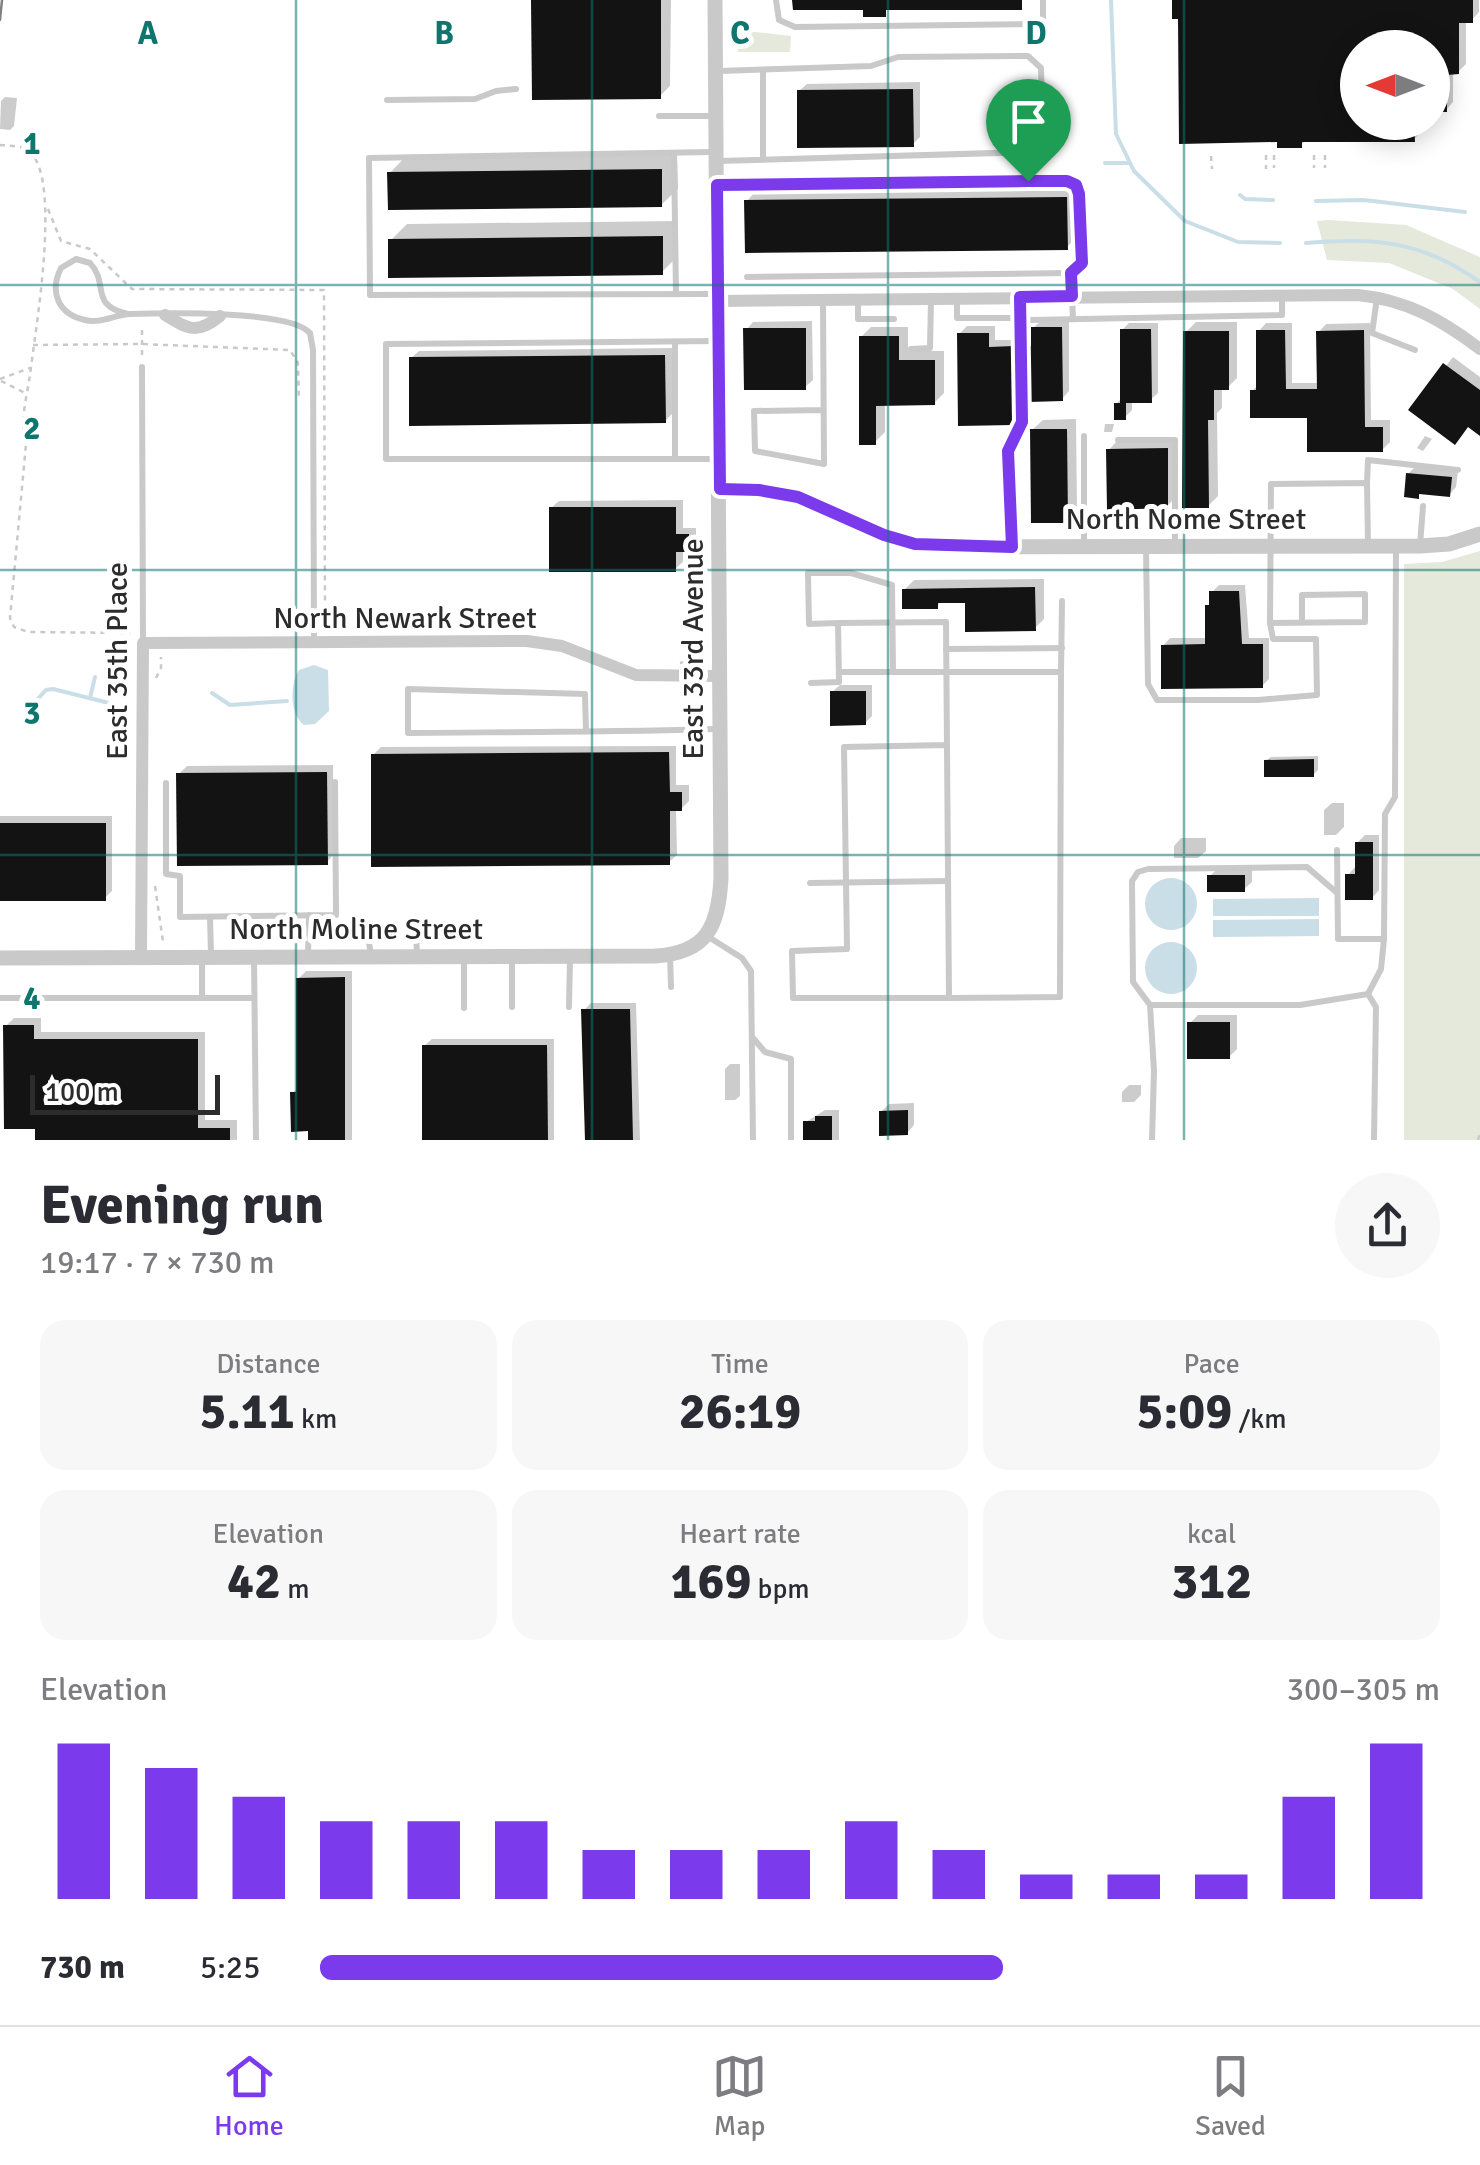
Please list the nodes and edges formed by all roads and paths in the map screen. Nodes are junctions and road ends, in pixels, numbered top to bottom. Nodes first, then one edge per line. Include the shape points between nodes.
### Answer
1 (715, 0) edge
2 (776, 0) edge
3 (1043, 0) edge
4 (763, 70) junction
5 (716, 71) junction
6 (516, 89) dead end
7 (386, 100) dead end
8 (660, 116) dead end
9 (716, 116) junction
10 (0, 145) edge
11 (674, 153) junction
12 (1274, 155) dead end
13 (1314, 155) dead end
14 (1325, 155) dead end
15 (1212, 156) dead end
16 (1266, 156) dead end
17 (716, 157) junction
18 (763, 159) junction
19 (1274, 168) dead end
20 (1314, 168) dead end
21 (1325, 168) dead end
22 (1212, 169) dead end
23 (1266, 169) dead end
24 (717, 185) junction
25 (48, 208) junction
26 (1071, 273) junction
27 (948, 274) junction
28 (1030, 274) junction
29 (783, 276) junction
30 (866, 276) junction
31 (746, 277) dead end
32 (676, 294) junction
33 (1282, 294) junction
34 (1072, 296) junction
35 (1377, 296) junction
36 (718, 297) junction
37 (1025, 297) junction
38 (931, 298) junction
39 (953, 298) junction
40 (862, 299) junction
41 (783, 300) junction
42 (822, 300) junction
43 (128, 314) junction
44 (165, 315) joint
45 (220, 316) joint
46 (1019, 318) junction
47 (894, 319) dead end
48 (1072, 319) junction
49 (1031, 320) dead end
50 (142, 329) dead end
51 (718, 341) junction
52 (675, 342) junction
53 (141, 344) junction
54 (33, 345) junction
55 (912, 349) dead end
56 (1415, 350) dead end
57 (1480, 350) edge
58 (142, 367) joint
59 (30, 368) junction
60 (0, 379) edge
61 (27, 394) junction
62 (299, 398) dead end
63 (824, 410) junction
64 (1084, 436) dead end
65 (1118, 440) dead end
66 (719, 459) junction
67 (675, 460) junction
68 (1458, 470) dead end
69 (1368, 483) junction
70 (720, 489) junction
71 (1423, 506) dead end
72 (1480, 534) edge
73 (1271, 546) junction
74 (1368, 546) junction
75 (1396, 546) junction
76 (1420, 546) junction
77 (1012, 547) junction
78 (1084, 547) junction
79 (1146, 547) junction
80 (1175, 547) junction
81 (1062, 602) dead end
82 (892, 622) junction
83 (838, 623) junction
84 (1270, 623) junction
85 (1302, 623) junction
86 (294, 624) dead end
87 (288, 628) dead end
88 (337, 630) dead end
89 (28, 632) dead end
90 (314, 642) junction
91 (142, 643) junction
92 (1062, 648) junction
93 (946, 649) junction
94 (720, 656) junction
95 (676, 664) dead end
96 (839, 672) junction
97 (893, 672) junction
98 (946, 672) junction
99 (1061, 672) junction
100 (720, 676) junction
101 (810, 682) dead end
102 (720, 729) junction
103 (586, 732) junction
104 (948, 745) junction
105 (335, 782) dead end
106 (166, 783) dead end
107 (1337, 850) dead end
108 (948, 881) junction
109 (846, 882) junction
110 (810, 883) dead end
111 (1337, 893) junction
112 (309, 915) junction
113 (210, 917) junction
114 (416, 931) dead end
115 (367, 932) dead end
116 (706, 935) junction
117 (1384, 939) junction
118 (670, 955) junction
119 (141, 956) junction
120 (207, 956) junction
121 (254, 956) junction
122 (308, 956) junction
123 (371, 956) junction
124 (417, 956) junction
125 (464, 956) junction
126 (512, 956) junction
127 (570, 956) junction
128 (0, 958) edge
129 (671, 988) dead end
130 (1368, 994) junction
131 (0, 998) edge
132 (202, 998) junction
133 (254, 998) junction
134 (949, 998) junction
135 (1150, 1005) junction
136 (512, 1007) dead end
137 (569, 1007) dead end
138 (464, 1008) dead end
139 (752, 1038) junction
140 (1480, 1134) edge
141 (256, 1140) edge
142 (753, 1140) edge
143 (790, 1140) edge
144 (1152, 1140) edge
145 (1374, 1140) edge
146 (1478, 1140) edge

1 - 5 street, East 33rd Avenue
2 - 3 lane via 779,20 814,27 1036,24 1043,18
4 - 5 lane
4 - 18 lane
4 - 18 lane via 871,66 898,57 1028,56 1041,68 1043,141 1031,152
5 - 9 street, East 33rd Avenue
6 - 7 lane via 475,100
8 - 9 lane
9 - 17 street, East 33rd Avenue
10 - 25 path via 26,149 36,160
11 - 17 lane
11 - 32 lane
11 - 32 lane via 369,158 370,295
12 - 19 path
13 - 20 path
14 - 21 path
15 - 22 path
16 - 23 path
17 - 18 lane
17 - 24 street, East 33rd Avenue
24 - 26 lane via 1067,181 1079,194 1082,263
24 - 36 street, East 33rd Avenue
25 - 54 path
25 - 88 path via 61,240 90,249 132,289 324,290 325,619
26 - 28 lane
26 - 34 lane
27 - 28 lane
27 - 30 lane
27 - 39 lane
28 - 37 lane
29 - 30 lane
29 - 31 lane
29 - 41 lane
30 - 40 lane
32 - 36 lane
33 - 34 street
33 - 35 street
33 - 48 lane via 1282,316
34 - 37 street
34 - 48 lane
35 - 56 lane via 1372,333
35 - 57 street via 1422,310
36 - 41 street
36 - 51 street, East 33rd Avenue
37 - 39 street
37 - 46 lane
38 - 39 street
38 - 40 street
38 - 55 lane via 930,348
39 - 46 lane via 958,318
40 - 42 street
40 - 47 lane via 858,319
41 - 42 street
42 - 63 lane
43 - 43 lane via 102,300 96,270 86,260 60,268 55,290 67,314 95,322
43 - 44 lane
44 - 45 street via 197,328
45 - 90 lane via 292,321 312,339
46 - 77 lane via 1022,422 1008,451
48 - 49 lane
50 - 53 path
51 - 52 lane
51 - 66 street, East 33rd Avenue
52 - 67 lane
52 - 67 lane via 386,344 386,459
53 - 54 path
53 - 58 path
53 - 62 path via 290,350 298,363
54 - 59 path
58 - 91 lane, East 35th Place
59 - 60 path
59 - 61 path
60 - 61 path
61 - 89 path via 10,612 14,627
63 - 63 lane via 824,464 755,451 754,411
64 - 78 lane
65 - 80 lane via 1175,440
66 - 67 lane
66 - 70 street, East 33rd Avenue
68 - 69 lane via 1368,460
69 - 73 lane via 1272,484
69 - 74 lane
70 - 77 street, North Nome Street via 798,497 915,544
70 - 94 street, East 33rd Avenue
71 - 76 lane
72 - 76 street, North Nome Street
73 - 74 street, North Nome Street
73 - 80 street, North Nome Street
73 - 84 lane
74 - 75 street, North Nome Street
75 - 76 street, North Nome Street
75 - 117 lane via 1395,797 1384,814
77 - 78 street, North Nome Street
78 - 79 street, North Nome Street
79 - 80 street, North Nome Street
79 - 84 lane via 1148,684 1157,700 1317,695 1316,639 1272,638
81 - 92 lane
82 - 83 lane
82 - 83 lane via 892,585 851,573 808,573 808,624
82 - 93 lane via 946,622
82 - 97 lane
83 - 96 lane
84 - 85 lane
85 - 85 lane via 1365,622 1365,594 1302,595
86 - 87 path
90 - 91 street, North Newark Street
90 - 100 street, North Newark Street via 527,641 562,646 632,674
91 - 119 street, East 35th Place
92 - 93 lane
92 - 99 lane
93 - 98 lane
94 - 95 path
94 - 100 street, East 33rd Avenue
96 - 97 lane
96 - 101 lane via 839,682
97 - 98 lane
98 - 99 lane
98 - 104 lane
99 - 134 lane via 1060,997
100 - 102 street, East 33rd Avenue
102 - 103 lane
102 - 116 street, East 33rd Avenue via 722,878 716,918
103 - 103 lane via 408,734 408,689 585,694
104 - 108 lane
104 - 109 lane via 844,747
105 - 112 lane via 336,914
106 - 113 lane via 166,874 180,876 180,917
107 - 111 lane
108 - 109 lane
108 - 134 lane
109 - 110 lane
109 - 134 lane via 847,949 792,951 793,998
111 - 117 lane via 1338,939
111 - 135 lane via 1307,867 1138,872 1132,881 1133,982
112 - 113 lane
112 - 122 lane
113 - 120 lane
114 - 124 lane
115 - 123 lane
116 - 118 street, North Moline Street via 693,948
116 - 139 lane via 751,971
117 - 130 lane via 1381,968
118 - 127 street, North Moline Street
118 - 129 lane
119 - 120 street, North Moline Street
119 - 128 street, North Moline Street
120 - 121 street, North Moline Street
120 - 132 lane
121 - 122 street, North Moline Street
121 - 133 lane
122 - 123 street, North Moline Street
123 - 124 street, North Moline Street
124 - 125 street, North Moline Street
125 - 126 street, North Moline Street
125 - 138 lane
126 - 127 street, North Moline Street
126 - 136 lane
127 - 137 lane
130 - 135 lane via 1300,1005
130 - 145 lane via 1376,1007
131 - 132 lane
132 - 133 lane
133 - 141 lane
135 - 144 lane
139 - 142 lane
139 - 143 lane via 765,1052 790,1059
140 - 146 path

